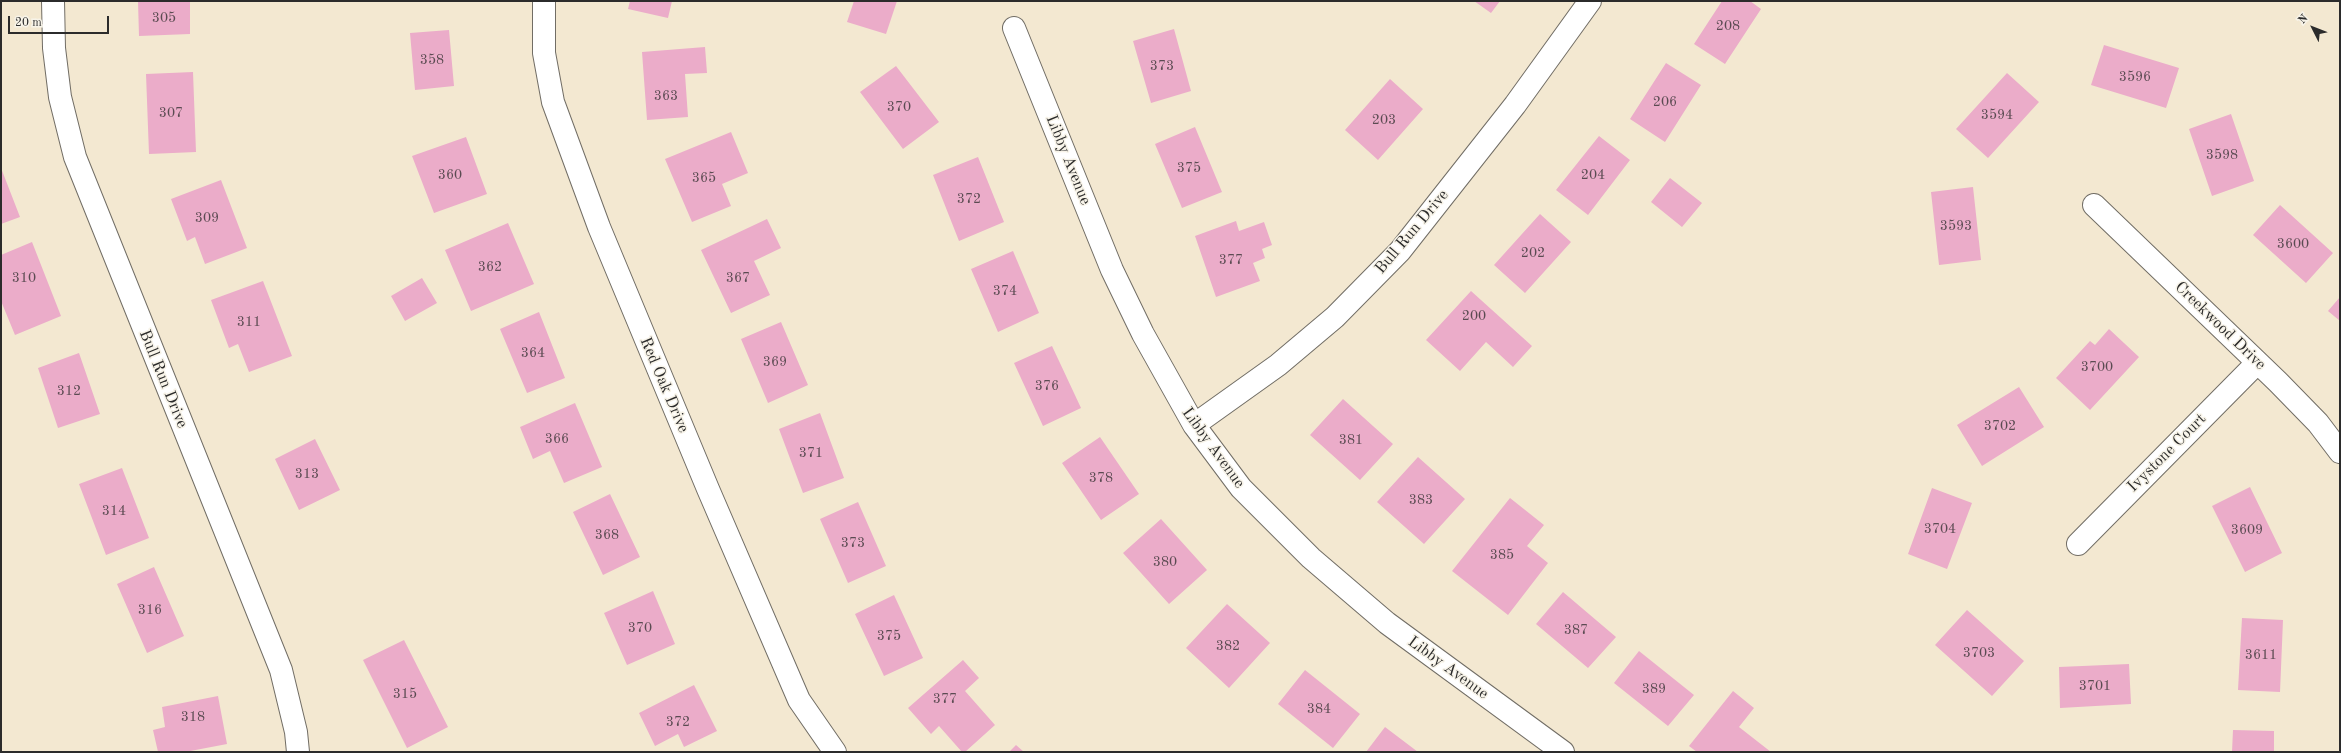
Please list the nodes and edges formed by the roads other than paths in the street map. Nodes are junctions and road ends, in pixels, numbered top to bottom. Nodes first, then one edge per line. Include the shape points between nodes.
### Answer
1 (53, 1) edge
2 (544, 1) edge
3 (1590, 1) edge
4 (1014, 28) dead end
5 (2094, 205) dead end
6 (2257, 363) junction
7 (1194, 425) junction
8 (2340, 452) edge
9 (2078, 544) dead end
10 (298, 752) edge
11 (835, 752) edge
12 (1563, 752) edge

1 - 10 street, Bull Run Drive via 54,48 60,97 75,157 281,670 296,732
2 - 11 street, Red Oak Drive via 544,53 553,102 599,227 799,700
3 - 7 street, Bull Run Drive via 1515,105 1400,251 1335,317 1278,365
4 - 7 street, Libby Avenue via 1112,270 1143,334
5 - 6 street, Creekwood Drive
6 - 8 street, Creekwood Drive via 2318,423
6 - 9 street, Ivystone Court
7 - 12 street, Libby Avenue via 1241,488 1311,558 1387,623

